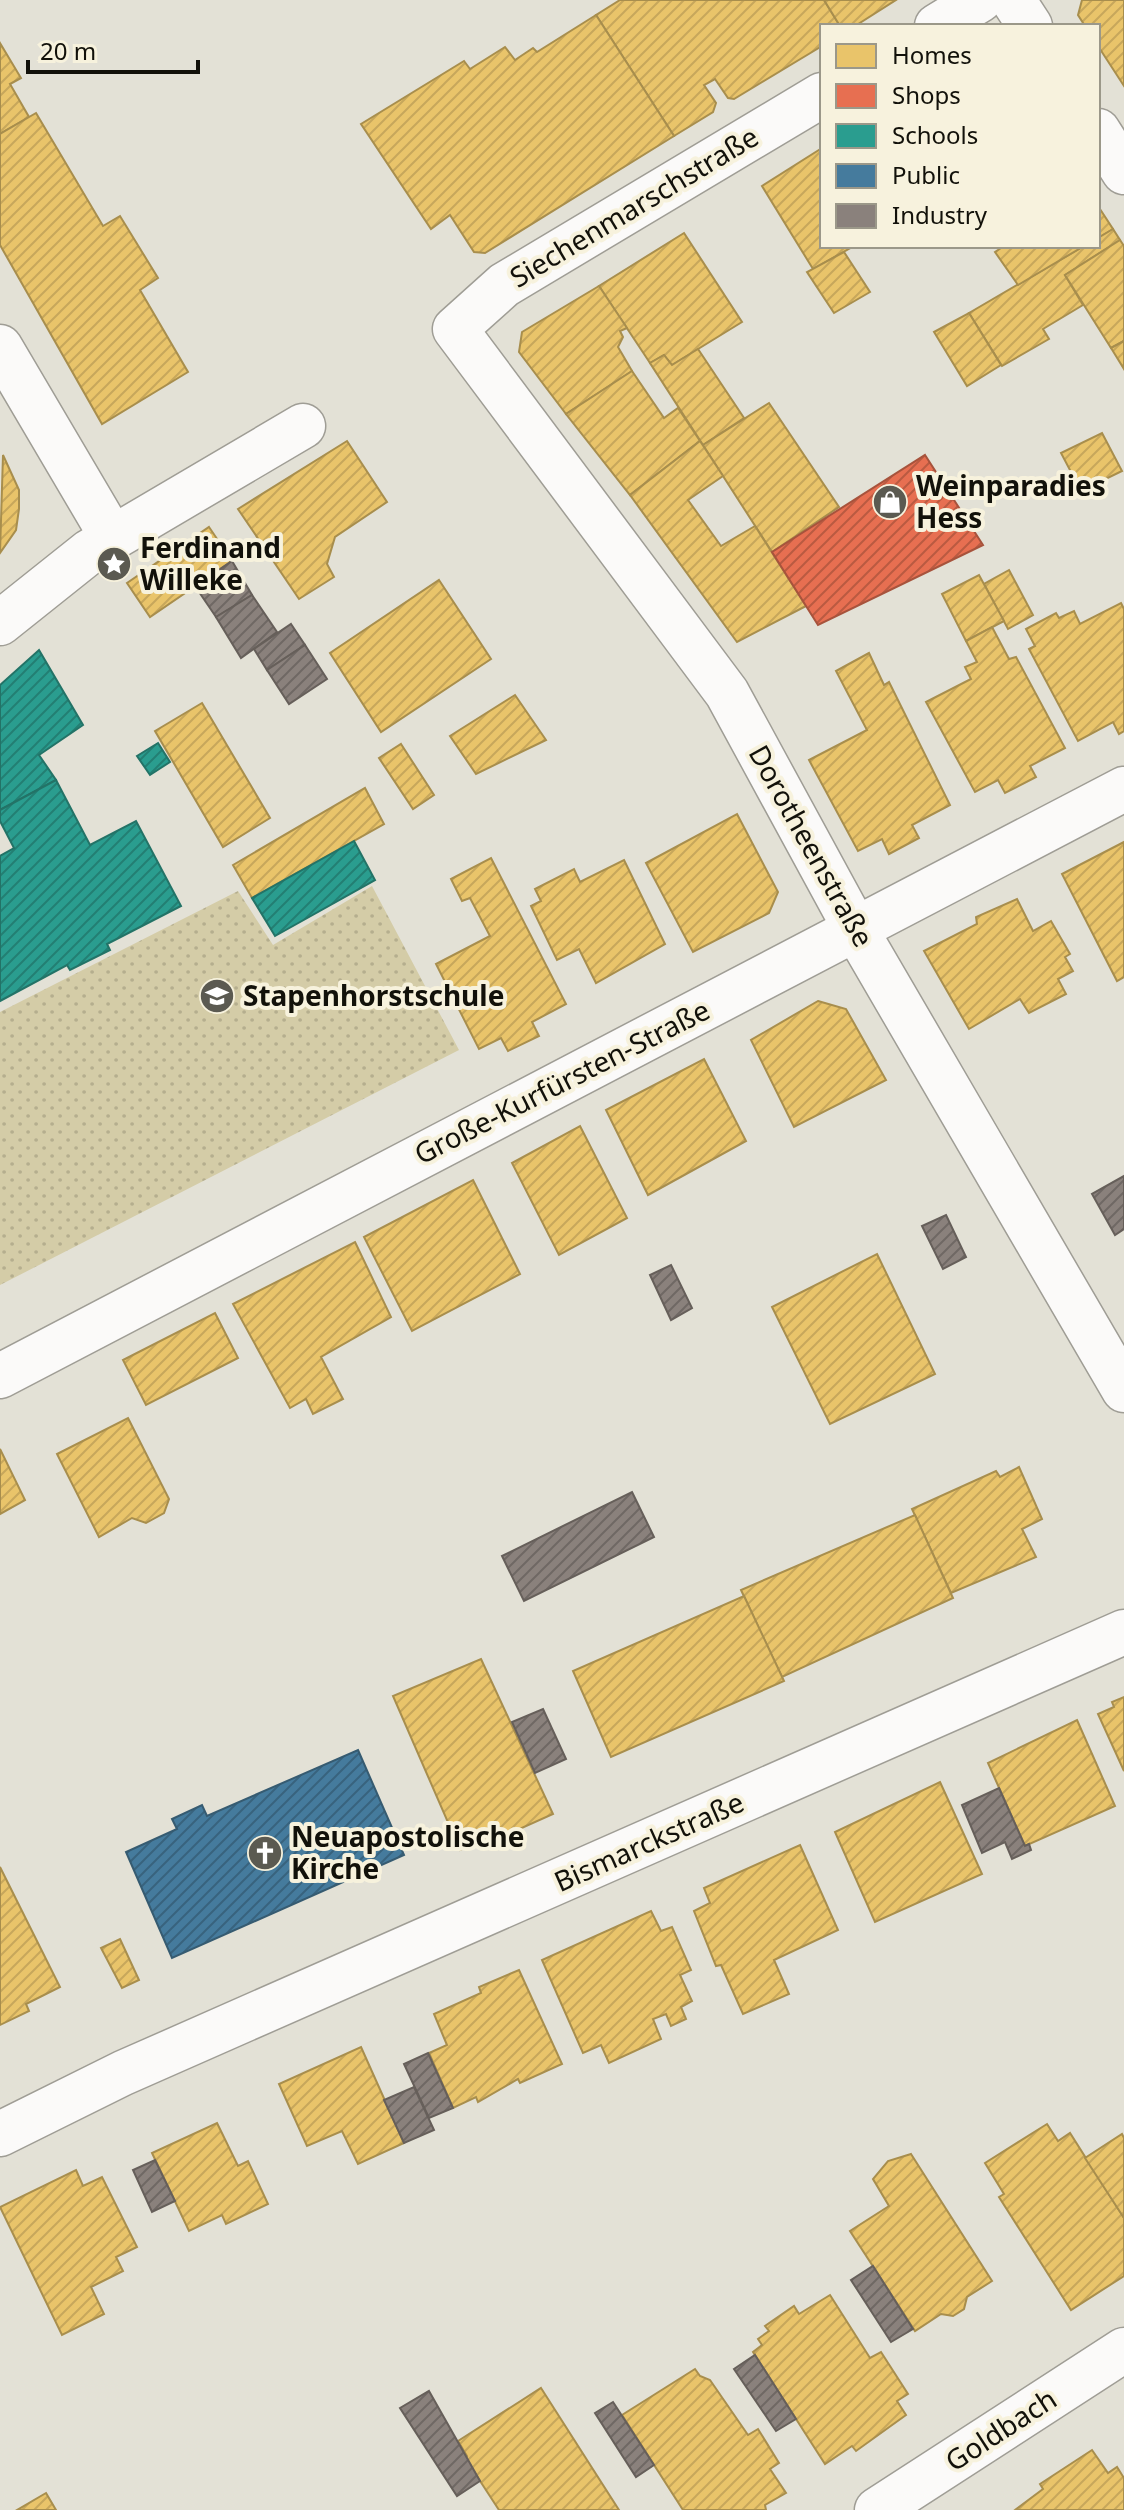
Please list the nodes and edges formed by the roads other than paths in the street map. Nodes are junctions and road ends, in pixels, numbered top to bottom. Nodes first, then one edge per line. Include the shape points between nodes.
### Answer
1 (980, 0) edge
2 (1013, 0) edge
3 (940, 24) edge
4 (1029, 24) edge
5 (820, 96) edge
6 (1100, 134) edge
7 (1124, 172) edge
8 (455, 329) joint
9 (0, 347) edge
10 (303, 426) dead end
11 (101, 544) junction
12 (0, 623) edge
13 (1124, 789) edge
14 (856, 930) junction
15 (0, 1376) edge
16 (1124, 1390) edge
17 (1124, 1632) edge
18 (0, 2134) edge
19 (1124, 2350) edge
20 (877, 2510) edge

1 - 3 street
2 - 4 street
5 - 8 street, Siechenmarschstraße via 504,285
6 - 7 street
8 - 14 street, Dorotheenstraße via 727,693
9 - 11 street
10 - 11 street
11 - 12 street
13 - 14 street, Große-Kurfürsten-Straße
14 - 15 street, Große-Kurfürsten-Straße
14 - 16 street, Dorotheenstraße
17 - 18 street, Bismarckstraße via 123,2073
19 - 20 street, Goldbach

